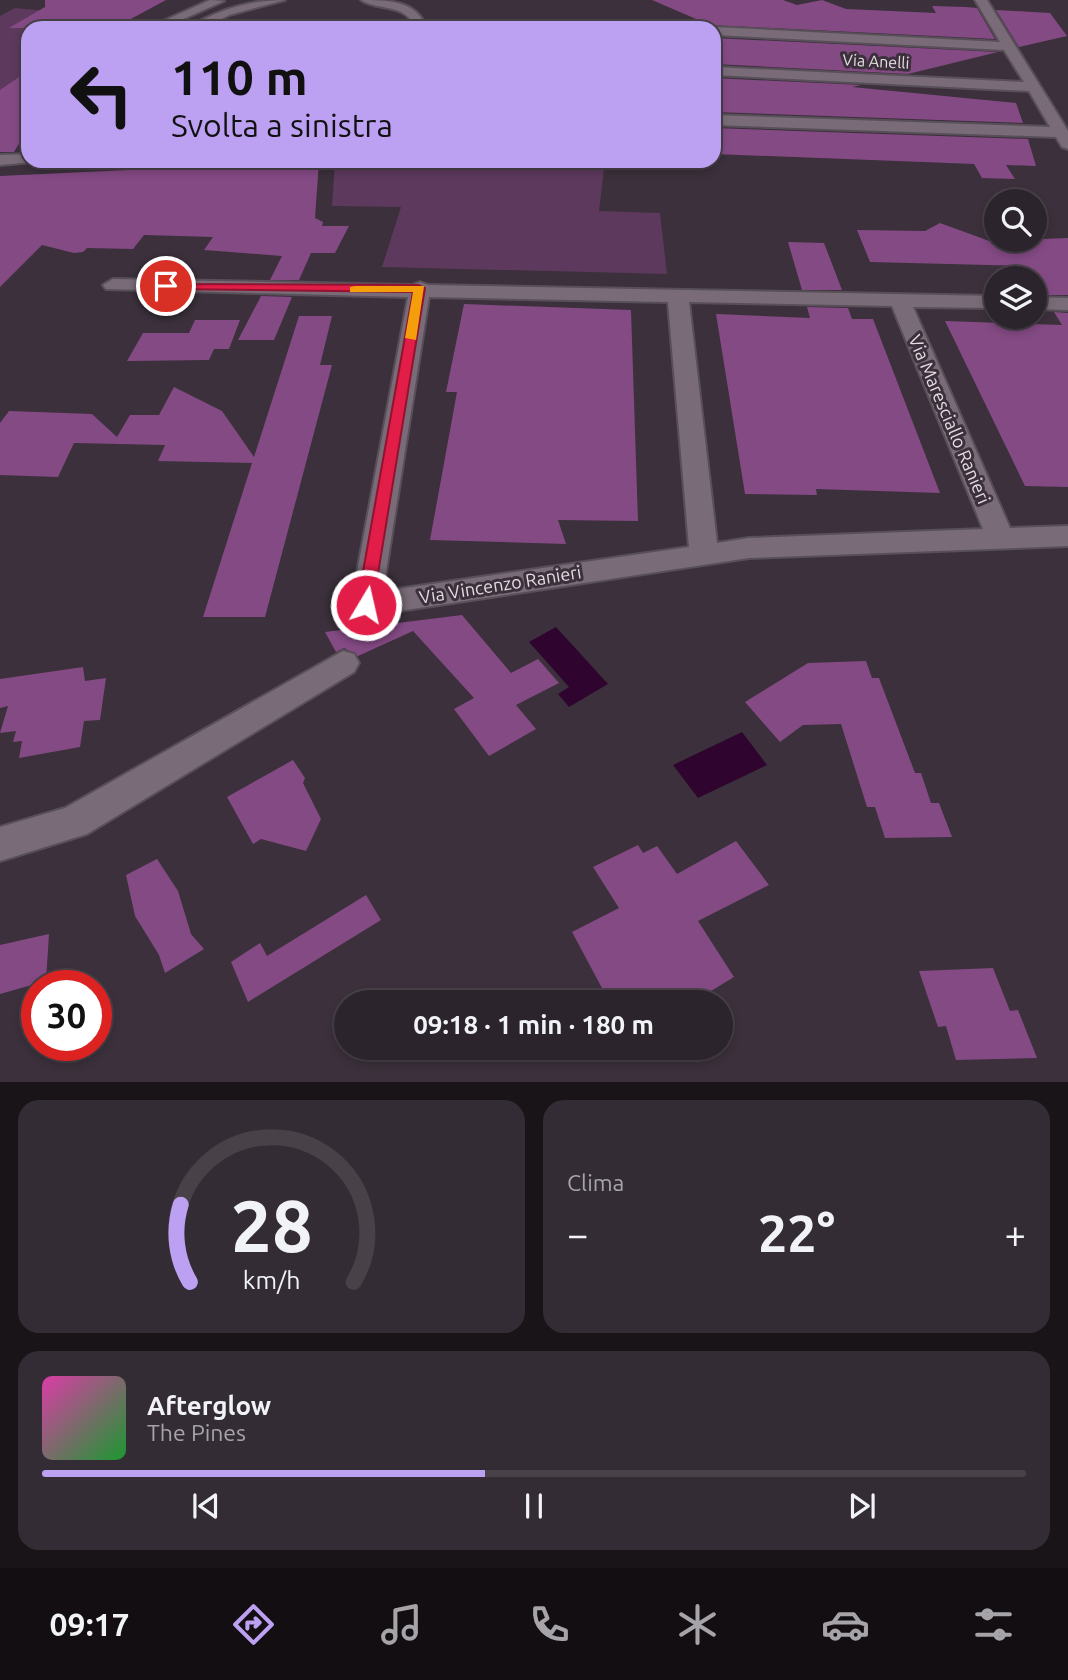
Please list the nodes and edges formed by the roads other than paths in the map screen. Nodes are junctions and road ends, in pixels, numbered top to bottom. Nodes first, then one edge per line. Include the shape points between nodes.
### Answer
1 (220, 0) edge
2 (276, 0) edge
3 (367, 0) edge
4 (981, 0) edge
5 (169, 21) edge
6 (209, 21) edge
7 (417, 21) edge
8 (721, 31) edge
9 (1007, 41) junction
10 (721, 71) edge
11 (1035, 87) junction
12 (721, 120) edge
13 (1064, 138) edge
14 (21, 159) edge
15 (0, 160) edge
16 (113, 285) dead end
17 (419, 288) junction
18 (678, 294) junction
19 (898, 299) junction
20 (984, 302) edge
21 (1047, 303) edge
22 (1068, 304) edge
23 (1068, 536) edge
24 (1001, 539) junction
25 (704, 553) junction
26 (343, 663) dead end
27 (0, 844) edge

1 - 5 street
2 - 6 street via 225,12
3 - 7 street via 401,8
4 - 9 street
8 - 9 street
9 - 11 street
10 - 11 street, Via Anelli
11 - 13 street
12 - 13 street
14 - 15 street
16 - 17 street
17 - 18 street
17 - 25 street, Via Vincenzo Ranieri via 366,605
18 - 19 street
18 - 25 street
19 - 20 street
19 - 24 street, Via Maresciallo Ranieri
21 - 22 street
23 - 24 street, Via Vincenzo Ranieri
24 - 25 street, Via Vincenzo Ranieri
26 - 27 street via 74,822

